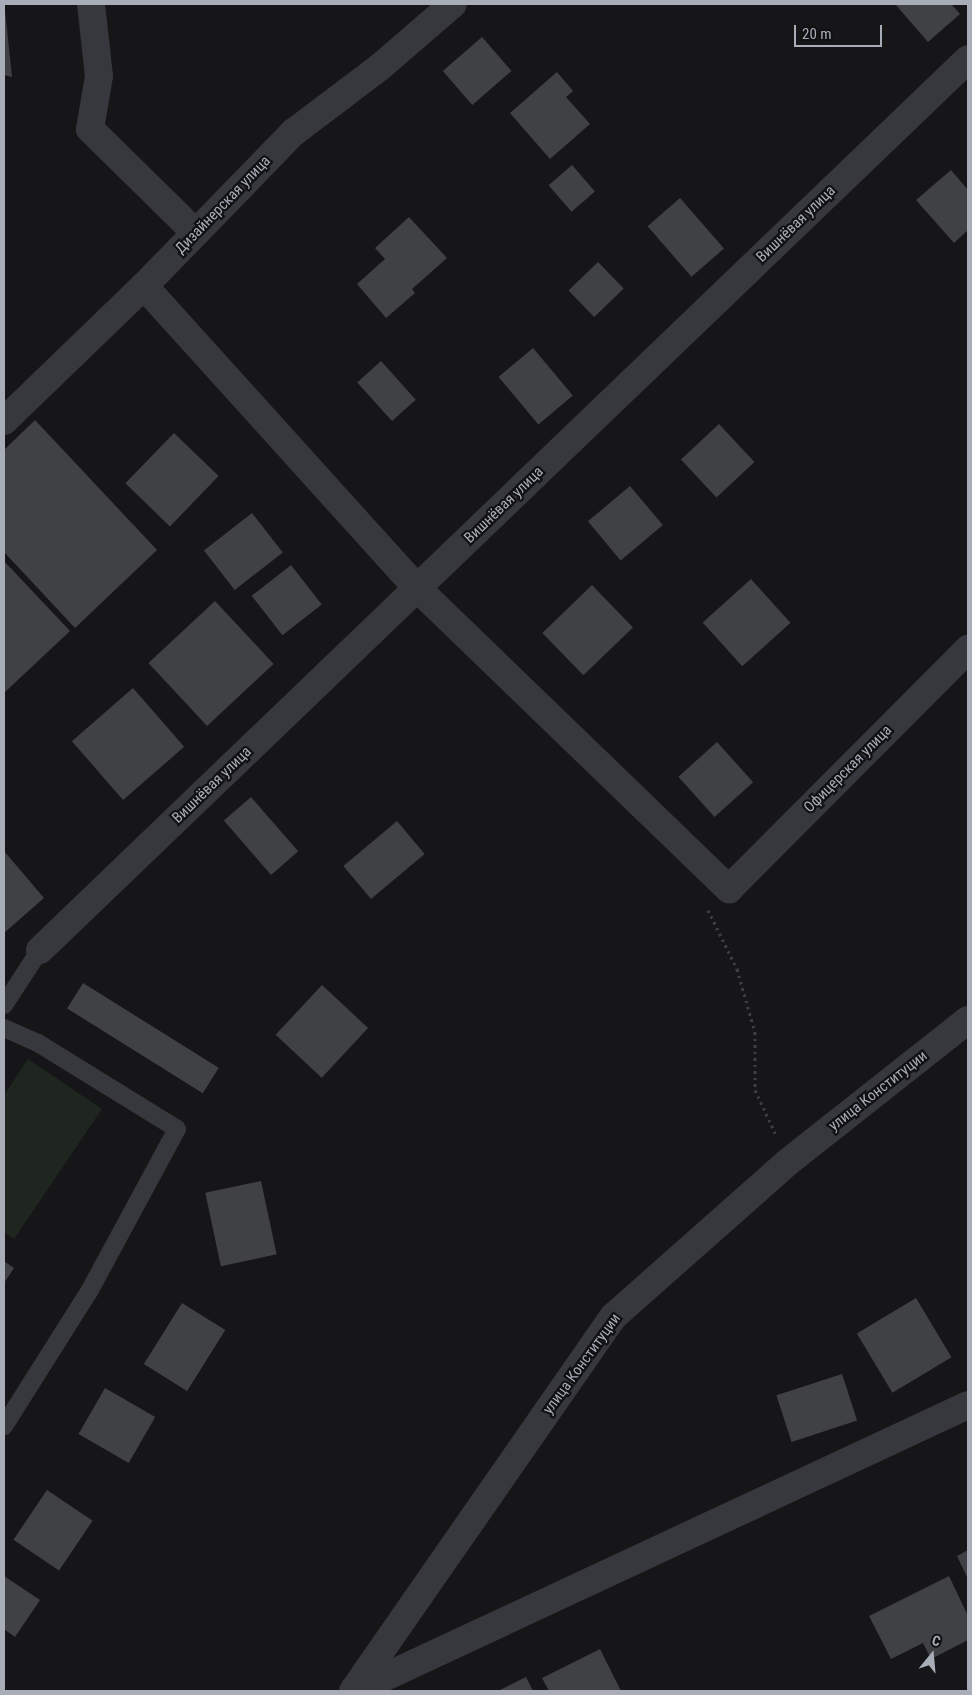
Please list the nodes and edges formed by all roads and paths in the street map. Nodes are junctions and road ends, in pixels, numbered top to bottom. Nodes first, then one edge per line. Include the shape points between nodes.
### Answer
1 (91, 4) edge
2 (453, 4) edge
3 (968, 59) edge
4 (196, 233) junction
5 (144, 286) junction
6 (4, 421) edge
7 (417, 588) junction
8 (968, 649) edge
9 (704, 865) junction
10 (40, 950) joint
11 (4, 1005) edge
12 (968, 1020) edge
13 (4, 1028) edge
14 (788, 1162) junction
15 (968, 1405) edge
16 (4, 1426) edge
17 (354, 1691) edge

1 - 4 street via 99,76 90,129
2 - 4 street, Дизайнерская улица via 380,67 294,132
3 - 7 street, Вишнёвая улица
4 - 5 street, Дизайнерская улица
5 - 6 street, Дизайнерская улица
5 - 7 street
7 - 9 street
7 - 10 street, Вишнёвая улица
8 - 9 street, Офицерская улица via 729,889
9 - 14 path via 704,902 737,969 755,1032 755,1090
10 - 11 lane
12 - 14 street, улица Конституции
13 - 16 lane via 38,1043 177,1129 90,1290
14 - 17 street, улица Конституции via 614,1316
15 - 17 street

